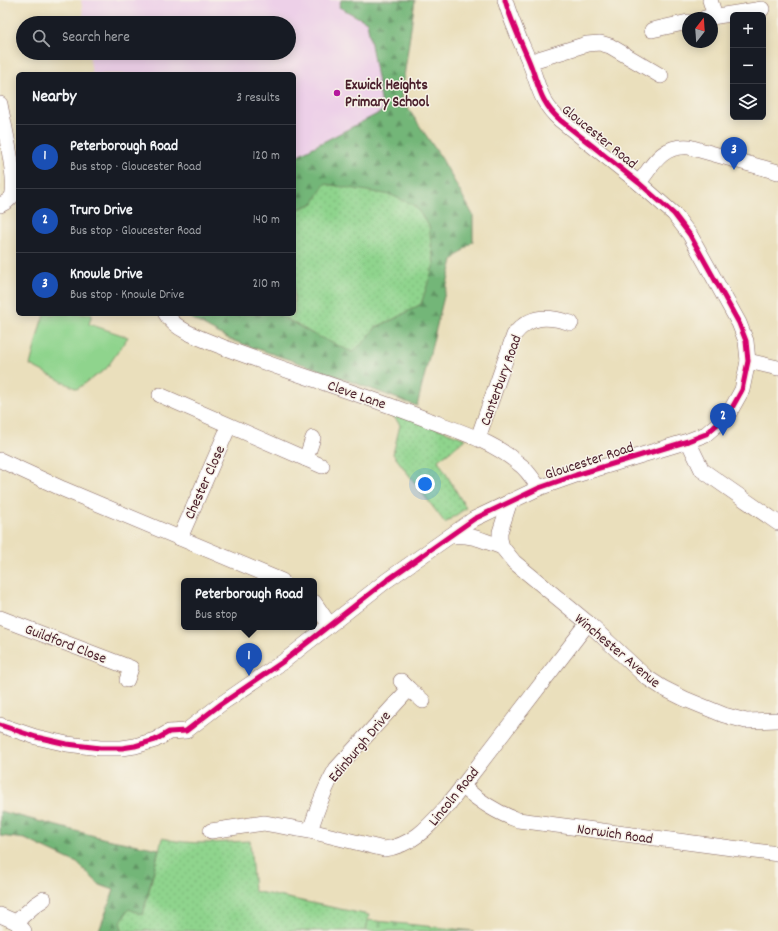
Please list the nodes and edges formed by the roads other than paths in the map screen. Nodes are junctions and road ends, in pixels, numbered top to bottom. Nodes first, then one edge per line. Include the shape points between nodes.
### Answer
1 (505, 0) edge
2 (710, 0) edge
3 (762, 9) dead end
4 (710, 12) edge
5 (718, 16) edge
6 (682, 23) edge
7 (652, 30) dead end
8 (529, 62) junction
9 (661, 76) dead end
10 (0, 104) edge
11 (778, 172) edge
12 (639, 183) junction
13 (0, 205) edge
14 (168, 316) edge
15 (571, 323) dead end
16 (748, 361) junction
17 (778, 368) edge
18 (160, 395) dead end
19 (229, 426) junction
20 (313, 438) dead end
21 (478, 438) junction
22 (688, 441) junction
23 (306, 458) junction
24 (0, 460) edge
25 (322, 466) dead end
26 (539, 488) junction
27 (510, 501) junction
28 (778, 523) edge
29 (451, 536) junction
30 (180, 538) junction
31 (502, 547) junction
32 (275, 578) edge
33 (317, 606) edge
34 (0, 618) edge
35 (588, 623) junction
36 (329, 624) junction
37 (133, 670) dead end
38 (423, 701) dead end
39 (778, 720) edge
40 (0, 725) edge
41 (462, 786) junction
42 (211, 831) dead end
43 (310, 831) junction
44 (778, 854) edge
45 (44, 899) dead end
46 (0, 915) edge
47 (20, 926) edge

1 - 8 street, Gloucester Road
2 - 4 street
3 - 5 street
6 - 7 street
8 - 9 street via 600,42
8 - 12 street, Gloucester Road via 539,93 553,114
10 - 13 street via 14,186 12,196
11 - 12 street via 681,146 662,154
12 - 16 street, Gloucester Road via 674,214 690,235 739,323 746,341
14 - 21 street, Cleve Lane via 176,325 205,339 266,363
15 - 21 street, Canterbury Road via 543,318 532,320 518,329
16 - 17 street
16 - 22 street, Gloucester Road via 742,390 728,415 706,434
18 - 19 street, Chester Close via 182,397
19 - 23 street, Chester Close
19 - 30 street, Chester Close
20 - 23 street
21 - 26 street, Cleve Lane via 518,462
22 - 26 street, Gloucester Road
22 - 28 street via 702,470
23 - 25 street, Chester Close
24 - 30 street
26 - 27 street, Gloucester Road
27 - 29 street, Gloucester Road via 474,519
27 - 31 street via 500,532
29 - 31 street via 473,536
29 - 36 street, Gloucester Road
30 - 32 street
31 - 35 street, Winchester Avenue via 514,562
33 - 36 street
34 - 37 street, Guildford Close
35 - 39 street, Winchester Avenue via 646,677 668,691 704,708 746,721
35 - 41 street, Lincoln Road
36 - 40 street, Gloucester Road via 284,661 186,731 169,732 155,740 135,746 100,748 61,743
38 - 43 street, Edinburgh Drive via 405,685 336,769 327,783
41 - 43 street, Lincoln Road via 426,830 406,844 384,849
41 - 44 street, Norwich Road via 505,816 518,820
42 - 43 street, Lincoln Road via 264,823
45 - 47 street via 32,908
46 - 47 street

